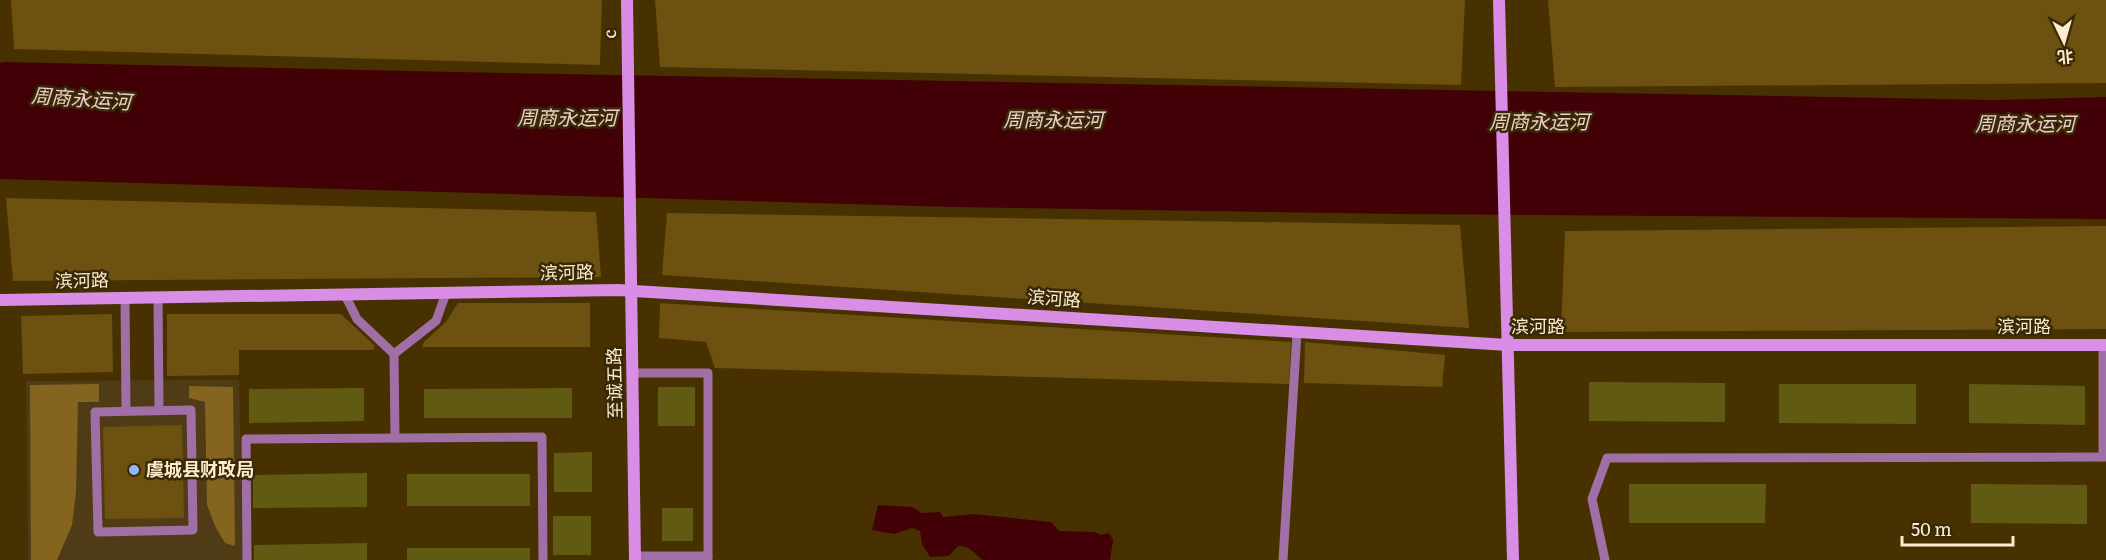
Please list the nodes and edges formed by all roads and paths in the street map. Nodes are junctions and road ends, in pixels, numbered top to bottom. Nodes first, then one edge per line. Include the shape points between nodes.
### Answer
1 (627, 0) edge
2 (1499, 0) edge
3 (629, 205) joint
4 (632, 291) junction
5 (446, 293) junction
6 (345, 295) junction
7 (125, 298) junction
8 (158, 298) junction
9 (0, 300) edge
10 (1297, 332) junction
11 (1509, 345) junction
12 (2105, 345) edge
13 (394, 354) junction
14 (633, 373) junction
15 (159, 410) junction
16 (126, 411) junction
17 (395, 438) junction
18 (2104, 457) edge
19 (635, 558) edge
20 (708, 558) edge
21 (247, 560) edge
22 (543, 560) edge
23 (1283, 560) edge
24 (1513, 560) edge
25 (1605, 560) edge

1 - 3 street, c
2 - 11 street
3 - 4 street, 至诚五路
4 - 5 street, 滨河路
4 - 10 street, 滨河路
4 - 14 street, 至诚五路
5 - 6 street, 滨河路
5 - 13 lane via 436,321
6 - 8 street, 滨河路
6 - 13 lane via 357,319
7 - 8 street, 滨河路
7 - 9 street, 滨河路
7 - 16 lane
8 - 15 lane
10 - 11 street, 滨河路
10 - 23 lane
11 - 12 street, 滨河路
11 - 24 street
12 - 18 lane
13 - 17 lane
14 - 19 street, 至诚五路
14 - 20 lane via 708,373
15 - 16 lane
15 - 16 lane via 191,410 194,530 98,532 95,412
17 - 21 lane via 246,439
17 - 22 lane via 542,437
18 - 25 lane via 1607,458 1592,499
19 - 20 lane

